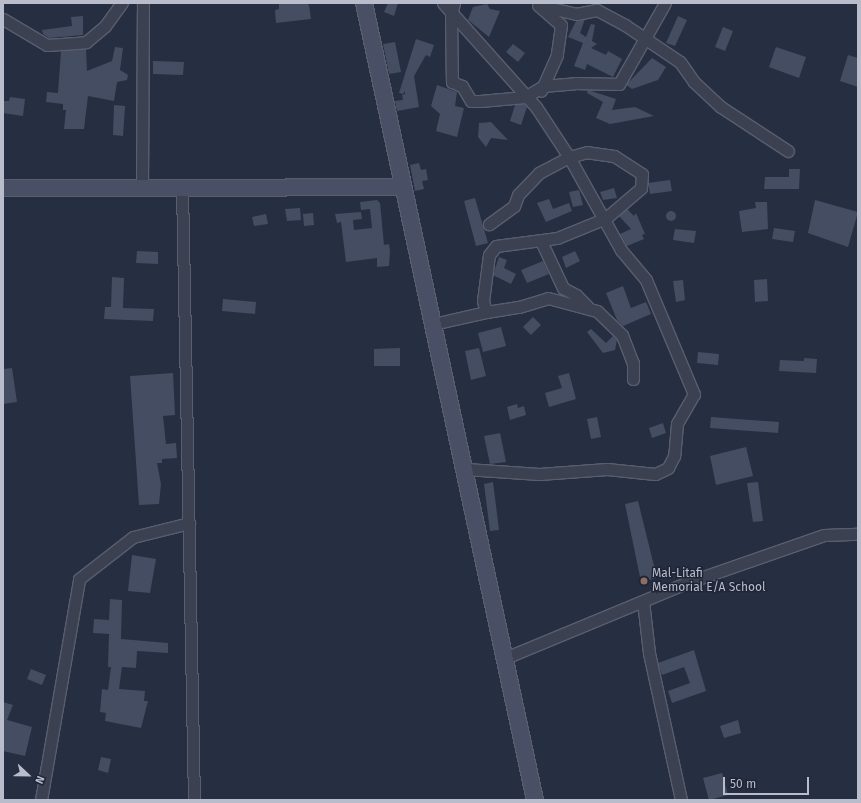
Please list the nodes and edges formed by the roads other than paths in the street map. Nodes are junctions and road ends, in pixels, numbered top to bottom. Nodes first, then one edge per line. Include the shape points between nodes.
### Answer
1 (122, 3) edge
2 (143, 3) edge
3 (364, 3) edge
4 (443, 3) edge
5 (665, 3) edge
6 (535, 4) edge
7 (452, 8) edge
8 (3, 19) edge
9 (645, 39) junction
10 (543, 86) junction
11 (525, 97) junction
12 (536, 107) junction
13 (788, 151) dead end
14 (569, 157) junction
15 (142, 187) junction
16 (182, 187) junction
17 (403, 187) junction
18 (3, 188) edge
19 (606, 218) junction
20 (489, 224) dead end
21 (541, 241) junction
22 (587, 306) junction
23 (486, 312) junction
24 (433, 324) junction
25 (633, 379) dead end
26 (466, 469) junction
27 (189, 523) junction
28 (858, 534) edge
29 (643, 601) junction
30 (505, 658) junction
31 (41, 800) edge
32 (194, 800) edge
33 (535, 800) edge
34 (681, 800) edge

1 - 8 street via 100,32 86,42 47,45
2 - 15 street
3 - 17 main road
4 - 7 street
5 - 9 street
6 - 9 street via 576,14 597,10
6 - 10 street via 561,25 558,55
7 - 11 street
7 - 11 street via 452,82 462,86 472,101
9 - 10 street via 619,84 575,83
9 - 13 street via 680,62 694,82 721,107
10 - 11 street
10 - 12 street
11 - 12 street
12 - 14 street
14 - 19 street
14 - 19 street via 587,152 614,156 642,174 641,188
14 - 20 street via 539,173 518,195 514,206
15 - 16 main road
15 - 18 main road
16 - 17 main road
16 - 27 street
17 - 24 main road
19 - 21 street
19 - 26 street via 621,250 646,280 694,394 677,424 674,456 668,468 655,474 607,469 539,474
21 - 22 street via 563,288 576,295
21 - 23 street via 496,246 489,255 483,302
22 - 23 street via 548,298 519,307
22 - 25 street via 597,311 622,335 633,363
23 - 24 street
24 - 26 main road
26 - 30 main road
27 - 31 street via 133,537 79,579
27 - 32 street
28 - 29 street via 824,535
29 - 30 street
29 - 34 street via 649,653
30 - 33 main road

